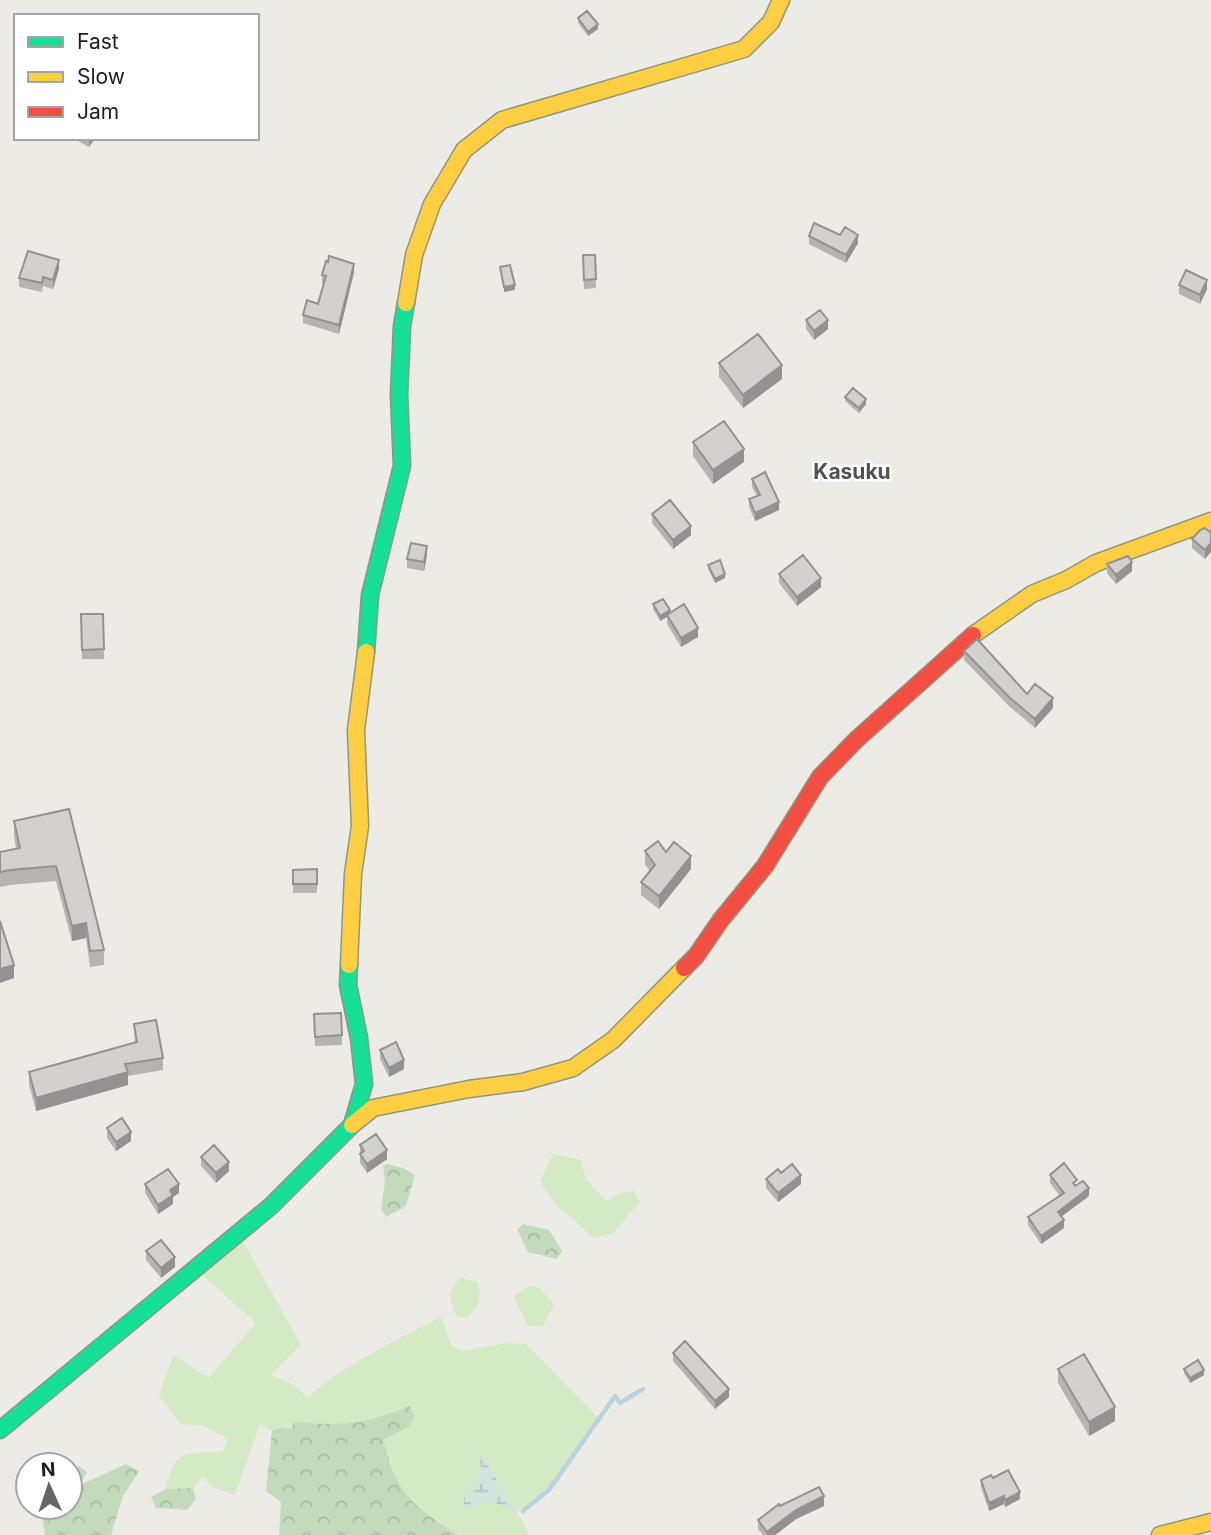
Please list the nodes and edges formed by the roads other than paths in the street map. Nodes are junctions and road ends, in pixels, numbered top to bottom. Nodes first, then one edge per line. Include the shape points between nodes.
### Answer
1 (781, 0) edge
2 (1211, 521) edge
3 (352, 1125) junction
4 (0, 1430) edge
5 (1211, 1522) edge
6 (1160, 1535) edge

1 - 3 street via 771,22 744,49 502,120 464,150 432,204 414,255 402,326 402,466 370,596 356,730 360,826 348,985 364,1084
2 - 3 street via 1096,563 1032,594 970,637 820,777 765,866 696,956 613,1040 573,1068 523,1082 373,1108
3 - 4 street via 274,1203
5 - 6 street

